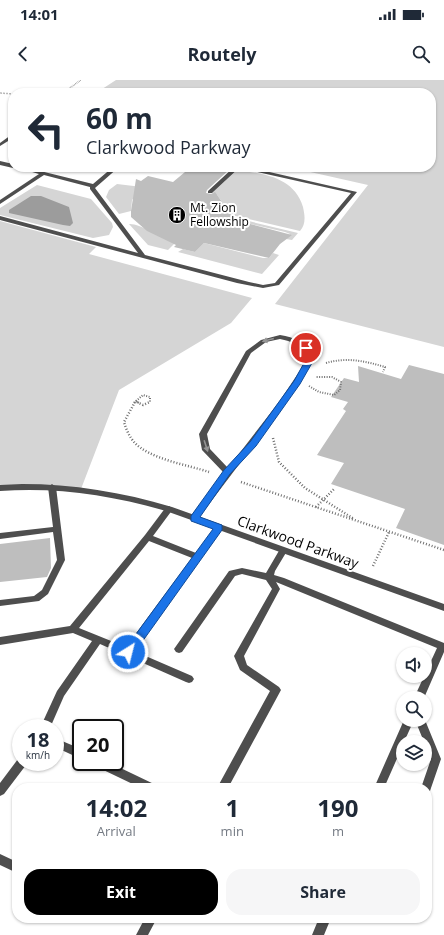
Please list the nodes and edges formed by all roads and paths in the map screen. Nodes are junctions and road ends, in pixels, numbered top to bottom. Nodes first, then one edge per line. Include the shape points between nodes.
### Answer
1 (81, 80) edge
2 (70, 88) edge
3 (39, 172) edge
4 (110, 172) edge
5 (232, 172) edge
6 (264, 172) edge
7 (43, 173) junction
8 (94, 186) junction
9 (210, 192) dead end
10 (0, 202) edge
11 (0, 218) edge
12 (143, 256) junction
13 (326, 363) dead end
14 (383, 372) dead end
15 (316, 377) dead end
16 (309, 386) dead end
17 (135, 401) junction
18 (273, 438) dead end
19 (209, 472) dead end
20 (227, 472) junction
21 (241, 482) dead end
22 (52, 487) junction
23 (0, 488) edge
24 (334, 489) dead end
25 (325, 500) junction
26 (316, 508) junction
27 (169, 509) junction
28 (194, 518) junction
29 (356, 521) junction
30 (219, 528) junction
31 (57, 529) junction
32 (389, 532) junction
33 (0, 536) edge
34 (148, 537) junction
35 (444, 550) edge
36 (283, 551) junction
37 (198, 557) junction
38 (373, 566) dead end
39 (269, 577) junction
40 (0, 603) edge
41 (444, 608) edge
42 (73, 629) junction
43 (98, 639) junction
44 (0, 641) edge
45 (443, 646) edge
46 (180, 649) dead end
47 (128, 652) junction
48 (189, 679) dead end
49 (422, 691) edge
50 (49, 719) edge
51 (406, 727) edge
52 (423, 727) edge
53 (15, 771) edge
54 (116, 771) edge
55 (141, 783) edge
56 (225, 783) edge
57 (382, 783) edge
58 (428, 783) edge
59 (0, 791) edge
60 (0, 859) edge
61 (12, 865) edge
62 (148, 923) edge
63 (323, 923) edge
64 (142, 935) edge
65 (318, 935) edge

1 - 2 path
3 - 7 street
4 - 8 street
5 - 9 street
6 - 12 street via 354,192 277,284 262,286 240,282
7 - 8 street
7 - 10 street
8 - 12 street via 92,188 101,202
11 - 12 street
13 - 14 path via 352,358 385,367
15 - 16 path via 336,378 341,382 340,390 334,395
17 - 17 path via 143,395 150,397 150,403 143,405
17 - 19 path via 129,407 124,422 138,446
18 - 25 path via 279,462 305,488
20 -> 20 street via 253,444 308,363 310,355 297,341 270,338 248,352 203,434 206,450
20 - 28 street
21 - 26 path
22 - 23 street, Clarkwood Parkway
22 - 27 street, Clarkwood Parkway via 134,498
22 - 31 street
24 - 25 path
25 - 26 path
25 - 29 path
26 - 29 path
27 - 28 street, Clarkwood Parkway
27 - 34 street
28 - 30 street, Clarkwood Parkway
29 - 32 path
30 - 36 street, Clarkwood Parkway
30 - 37 street
31 - 33 street
31 - 40 street via 61,560 45,592 36,599
32 - 35 path
32 - 38 path
34 - 37 street
34 - 42 street
36 - 39 street
36 - 41 street, Clarkwood Parkway
37 - 47 street
39 - 45 street
39 - 46 street via 242,571 232,573
39 - 56 street via 276,589 239,656 243,667 276,690
42 - 43 street
42 - 44 street
43 - 47 street
43 - 50 street via 60,694
45 - 49 street
47 - 48 street
51 - 57 street
52 - 58 street via 436,759
53 - 59 street
54 - 55 street
60 - 61 street
62 - 64 street
63 - 65 street

